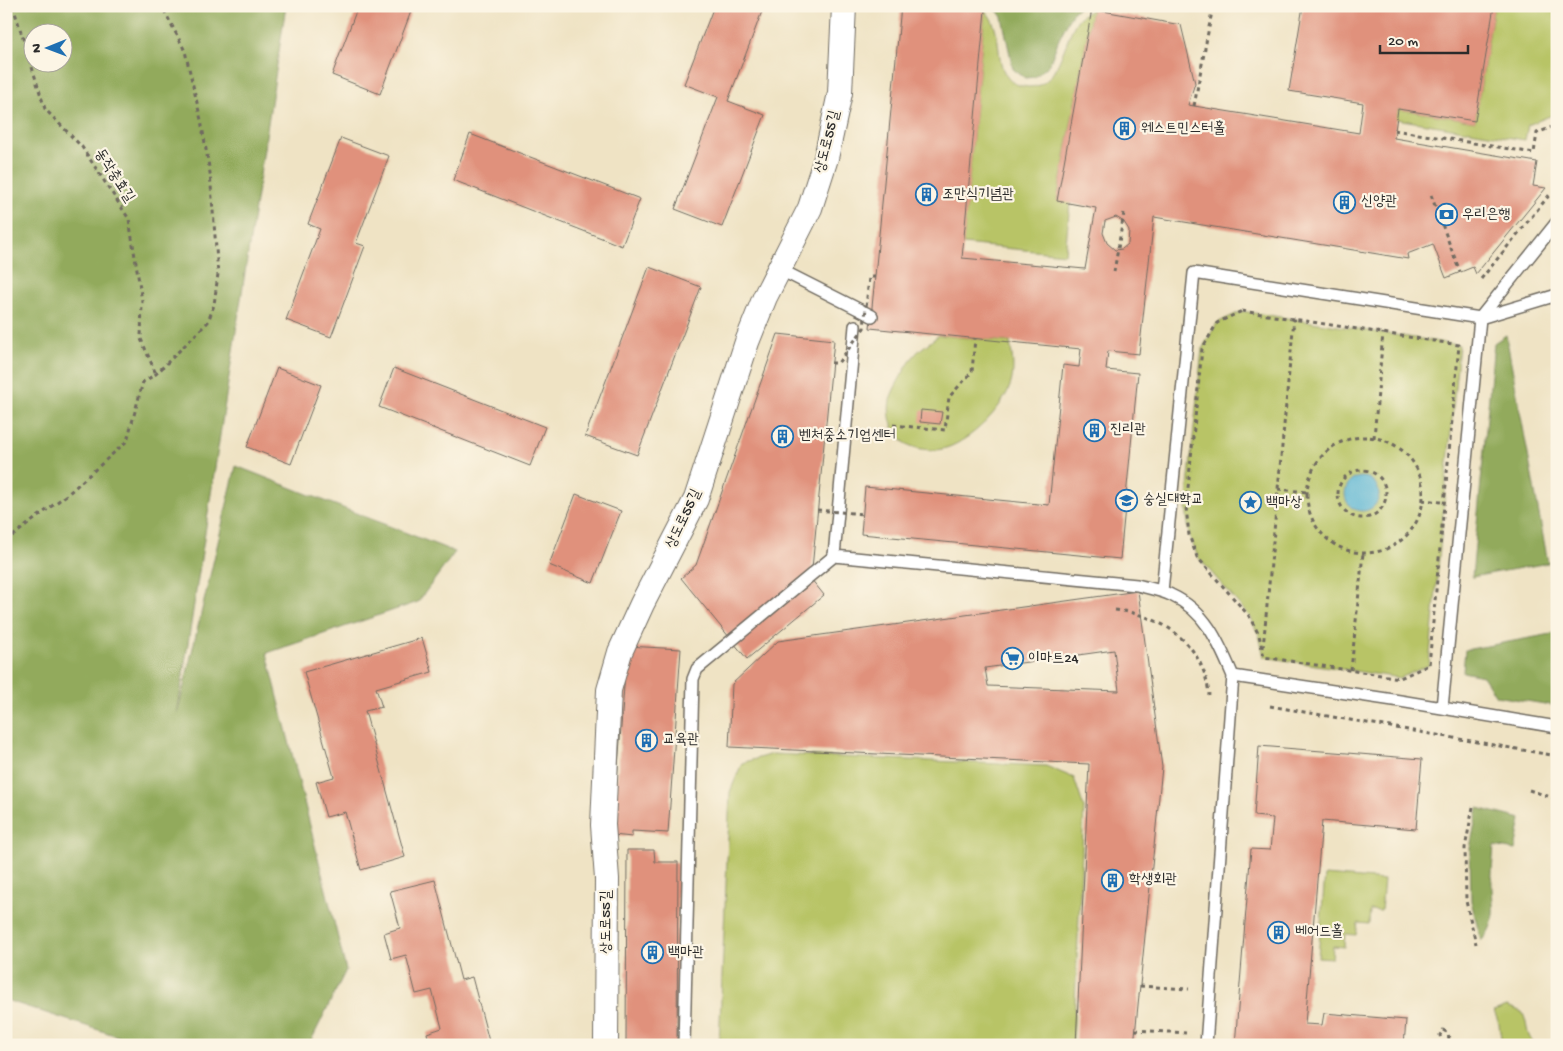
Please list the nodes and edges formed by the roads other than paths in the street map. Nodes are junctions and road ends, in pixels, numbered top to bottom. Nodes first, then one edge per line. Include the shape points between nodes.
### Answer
1 (844, 6) edge
2 (1557, 222) edge
3 (779, 268) junction
4 (1557, 295) edge
5 (872, 316) dead end
6 (1480, 318) junction
7 (855, 326) dead end
8 (834, 556) junction
9 (1162, 591) junction
10 (1233, 676) junction
11 (1442, 708) junction
12 (1557, 727) edge
13 (606, 1045) edge
14 (684, 1045) edge
15 (1206, 1045) edge

1 - 3 street, 상도로55길 via 840,93 826,158 810,208
2 - 6 lane
3 - 5 lane
3 - 13 street, 상도로55길 via 747,342 696,499 620,652 609,690 602,825 607,879
4 - 6 lane
6 - 9 lane via 1194,273
6 - 11 lane
7 - 8 lane
8 - 9 lane via 1138,585
8 - 14 lane via 697,669 692,680
9 - 10 lane via 1192,607 1206,622
10 - 11 lane
10 - 15 lane
11 - 12 lane

